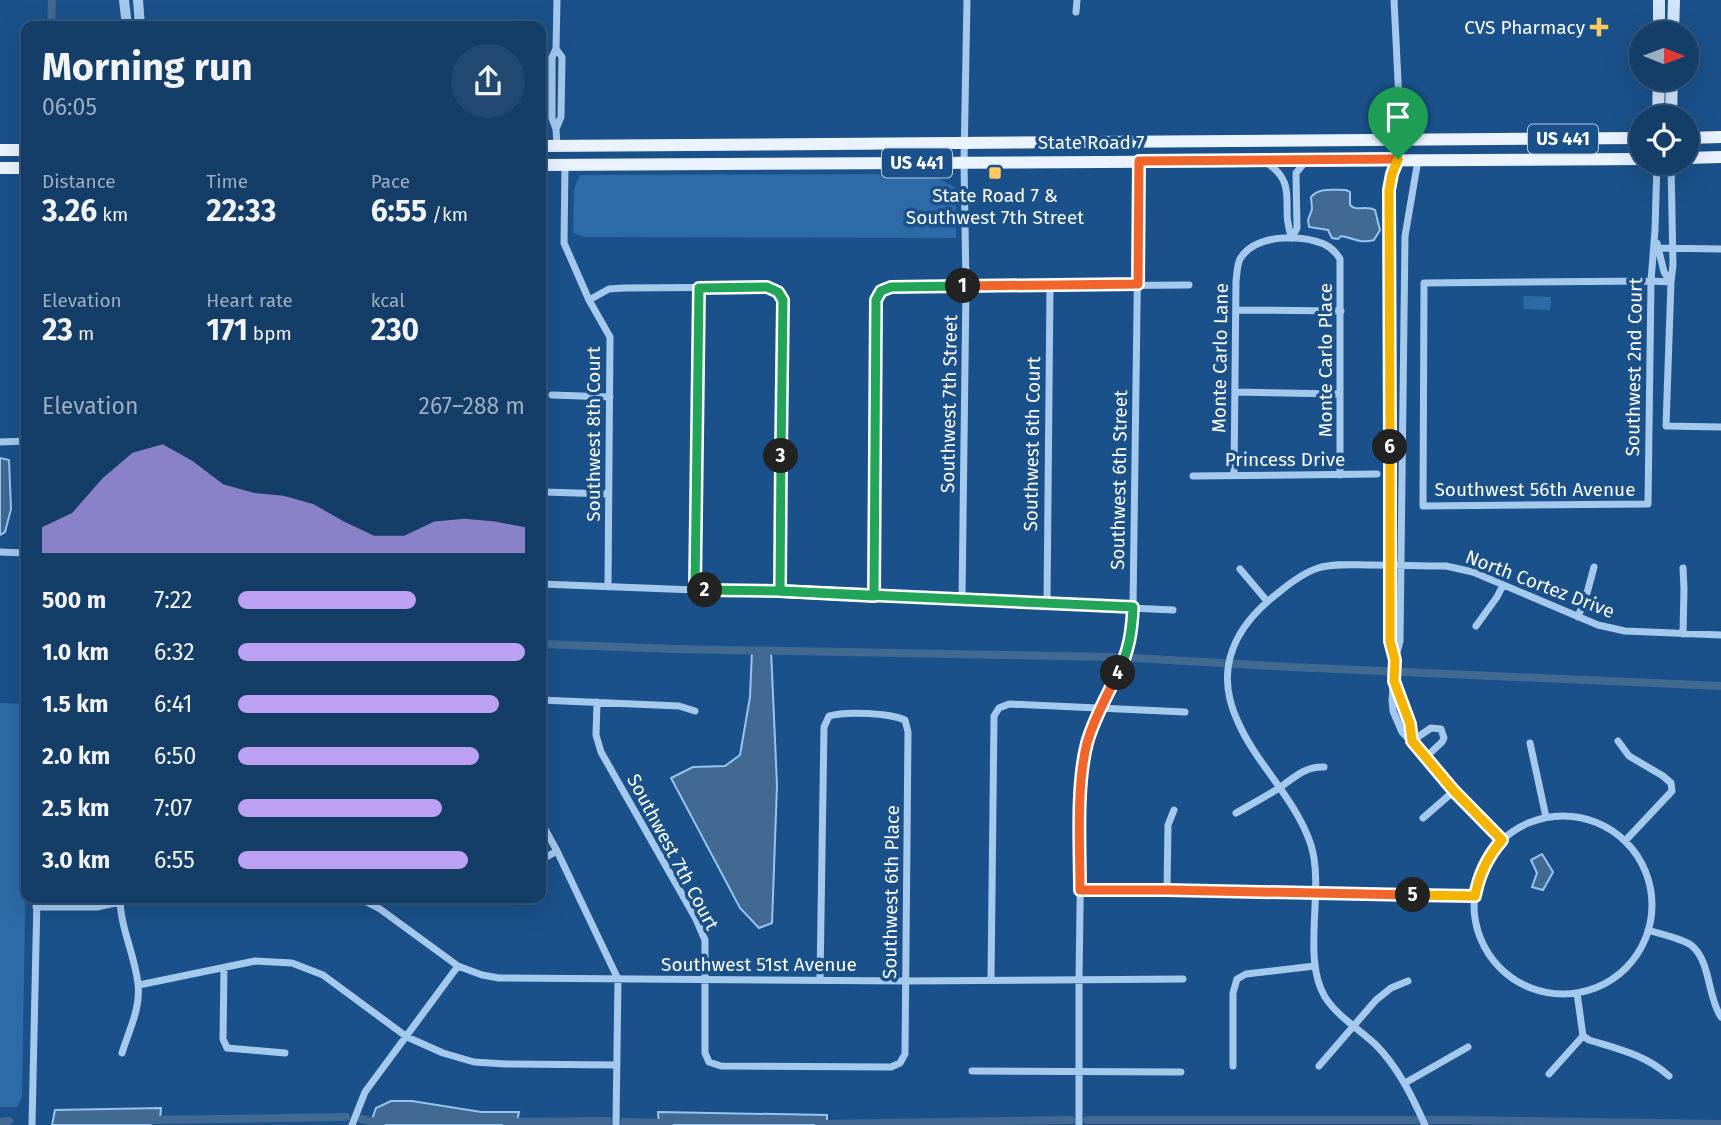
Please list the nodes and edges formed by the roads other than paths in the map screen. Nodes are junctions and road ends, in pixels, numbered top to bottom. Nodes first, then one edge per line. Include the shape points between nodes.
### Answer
1 (124, 0) edge
2 (138, 0) edge
3 (557, 0) edge
4 (967, 0) edge
5 (1077, 0) edge
6 (1394, 0) edge
7 (1660, 0) edge
8 (1674, 0) edge
9 (1076, 12) dead end
10 (126, 21) edge
11 (140, 21) edge
12 (1659, 21) edge
13 (1673, 21) edge
14 (1721, 137) edge
15 (1629, 138) edge
16 (1699, 138) edge
17 (1401, 141) junction
18 (1438, 141) junction
19 (1170, 143) junction
20 (964, 144) junction
21 (546, 146) edge
22 (556, 146) junction
23 (602, 146) junction
24 (21, 149) edge
25 (0, 150) edge
26 (1721, 157) edge
27 (546, 158) edge
28 (1699, 158) edge
29 (1398, 159) junction
30 (1629, 159) edge
31 (1306, 160) junction
32 (1369, 160) junction
33 (1418, 160) junction
34 (1139, 161) junction
35 (1264, 161) junction
36 (964, 162) junction
37 (546, 163) edge
38 (565, 165) junction
39 (21, 168) edge
40 (0, 169) edge
41 (1657, 175) edge
42 (1671, 175) edge
43 (1655, 230) junction
44 (1292, 238) junction
45 (1658, 248) junction
46 (1673, 248) junction
47 (1721, 249) edge
48 (1651, 281) junction
49 (1671, 282) junction
50 (1138, 284) junction
51 (1050, 285) junction
52 (1189, 285) dead end
53 (966, 286) junction
54 (699, 288) junction
55 (589, 300) junction
56 (1236, 310) junction
57 (1341, 311) junction
58 (1235, 392) junction
59 (1340, 394) junction
60 (552, 395) dead end
61 (610, 397) junction
62 (1721, 427) edge
63 (21, 441) edge
64 (0, 442) edge
65 (1377, 474) dead end
66 (1234, 475) junction
67 (1340, 475) junction
68 (1193, 476) dead end
69 (546, 492) edge
70 (608, 494) junction
71 (1648, 504) joint
72 (1402, 505) junction
73 (1390, 506) junction
74 (0, 552) edge
75 (21, 552) edge
76 (1390, 565) junction
77 (1401, 565) junction
78 (1594, 567) dead end
79 (1683, 568) dead end
80 (1240, 569) dead end
81 (546, 584) edge
82 (1503, 585) junction
83 (608, 587) junction
84 (695, 590) junction
85 (780, 591) junction
86 (874, 596) junction
87 (962, 599) junction
88 (1267, 601) junction
89 (1046, 603) junction
90 (1133, 607) junction
91 (1173, 610) dead end
92 (1578, 617) junction
93 (1476, 626) dead end
94 (1683, 634) junction
95 (1721, 635) edge
96 (1395, 660) junction
97 (546, 700) edge
98 (597, 702) junction
99 (1101, 708) junction
100 (695, 711) dead end
101 (1185, 712) dead end
102 (1412, 741) junction
103 (1618, 741) dead end
104 (1530, 743) dead end
105 (1426, 757) junction
106 (1324, 767) dead end
107 (1279, 788) junction
108 (1454, 791) junction
109 (1174, 810) dead end
110 (1236, 813) dead end
111 (1546, 817) junction
112 (1423, 818) dead end
113 (546, 831) edge
114 (1502, 840) junction
115 (1625, 841) junction
116 (557, 851) junction
117 (546, 857) edge
118 (1080, 890) junction
119 (1167, 890) junction
120 (1315, 894) junction
121 (1475, 896) junction
122 (37, 903) edge
123 (110, 903) edge
124 (121, 903) edge
125 (369, 903) edge
126 (37, 907) junction
127 (1648, 930) junction
128 (458, 966) junction
129 (1315, 966) junction
130 (224, 968) junction
131 (618, 979) junction
132 (820, 979) junction
133 (1079, 979) junction
134 (1183, 979) dead end
135 (705, 980) junction
136 (991, 980) junction
137 (905, 981) junction
138 (1408, 981) dead end
139 (139, 985) junction
140 (1577, 993) junction
141 (1721, 1017) edge
142 (1354, 1026) junction
143 (407, 1037) junction
144 (1583, 1037) junction
145 (1468, 1047) dead end
146 (122, 1053) dead end
147 (285, 1053) dead end
148 (900, 1063) joint
149 (617, 1065) junction
150 (1233, 1066) dead end
151 (1319, 1066) dead end
152 (972, 1071) dead end
153 (1079, 1071) junction
154 (1181, 1072) dead end
155 (1549, 1074) dead end
156 (1669, 1076) dead end
157 (1405, 1083) junction
158 (32, 1125) edge
159 (352, 1125) edge
160 (616, 1125) edge
161 (1079, 1125) edge
162 (1425, 1125) edge

1 - 10 street
2 - 11 street
3 - 22 street via 556,49 562,60
4 - 20 street, Southwest 7th Street
5 - 9 street
6 - 17 street
7 - 12 main road
8 - 13 main road
14 - 16 main road
15 - 18 main road, State Road 7 / US 441
17 - 18 main road, State Road 7 / US 441
17 - 19 main road, State Road 7 / US 441
17 - 32 main road via 1387,154
18 - 29 main road via 1412,148
19 - 20 main road, State Road 7 / US 441
19 - 34 main road via 1148,150
20 - 23 main road, State Road 7 / US 441
20 - 36 street, Southwest 7th Street
21 - 22 main road, State Road 7 / US 441
22 - 23 main road, State Road 7 / US 441
22 - 27 main road
23 - 38 main road via 576,153
24 - 25 main road
26 - 28 main road
29 - 32 main road, State Road 7 / US 441
29 - 33 main road, State Road 7 / US 441
29 - 73 street via 1389,190
30 - 33 main road, State Road 7 / US 441
31 - 32 main road, State Road 7 / US 441
31 - 35 main road, State Road 7 / US 441
31 - 44 street via 1296,173 1297,228
33 - 72 street via 1405,236
34 - 35 main road, State Road 7 / US 441
34 - 36 main road, State Road 7 / US 441
34 - 50 street, Southwest 6th Street
35 - 44 street via 1283,177
36 - 38 main road, State Road 7 / US 441
36 - 53 street, Southwest 7th Street
37 - 38 main road, State Road 7 / US 441
38 - 55 street, Southwest 8th Court via 564,243
39 - 40 main road
41 - 43 street, Southwest 2nd Court
42 - 46 street, Southwest 2nd Court
43 - 45 street, Southwest 2nd Court
43 - 48 street, Southwest 2nd Court
44 - 56 street, Monte Carlo Lane via 1278,238 1246,252 1239,261
44 - 57 street, Monte Carlo Place via 1325,244 1336,252
45 - 46 street
45 - 49 street, Southwest 2nd Court
46 - 47 street
46 - 49 street, Southwest 2nd Court
48 - 49 street
48 - 71 street, Southwest 2nd Court
48 - 71 street, Southwest 56th Avenue via 1424,283 1423,506
49 - 62 street, Southwest 2nd Court via 1666,426
50 - 51 street
50 - 52 street
50 - 90 street, Southwest 6th Street
51 - 53 street
51 - 89 street, Southwest 6th Court
53 - 86 street via 891,287 881,291 876,300
53 - 87 street, Southwest 7th Street
54 - 55 street via 609,289
54 - 84 street
54 - 85 street via 767,287 783,300
55 - 61 street, Southwest 8th Court via 610,337
56 - 57 street
56 - 58 street, Monte Carlo Lane
57 - 59 street, Monte Carlo Place
58 - 59 street
58 - 66 street, Monte Carlo Lane
59 - 67 street, Monte Carlo Place
60 - 61 street
61 - 70 street, Southwest 8th Court
63 - 64 street
65 - 67 street, Princess Drive
66 - 67 street, Princess Drive
66 - 68 street, Princess Drive
69 - 70 street
70 - 83 street, Southwest 8th Court
72 - 73 street
72 - 77 street
73 - 76 street
74 - 75 street
76 - 77 street, North Cortez Drive
76 - 88 street, North Cortez Drive via 1318,568
76 - 96 street via 1390,641
77 - 82 street, North Cortez Drive via 1460,568
77 - 96 street via 1400,641
78 - 92 street
79 - 94 street
80 - 88 street
81 - 83 street
82 - 92 street, North Cortez Drive
82 - 93 street
83 - 84 street
84 - 85 street
85 - 86 street
86 - 87 street
87 - 89 street
88 - 107 street, North Cortez Drive via 1243,627 1231,651 1229,695 1237,722
89 - 90 street
90 - 91 street
90 - 99 street, Southwest 6th Street via 1125,659
92 - 94 street, North Cortez Drive via 1611,629
94 - 95 street, North Cortez Drive
96 - 102 street via 1393,711 1402,732
97 - 98 street
98 - 100 street via 679,706
98 - 135 street, Southwest 7th Court via 596,735 601,752 705,940
99 - 101 street
99 - 118 street, Southwest 6th Street via 1082,768
99 - 136 street via 1009,704 994,716
102 - 105 street
102 - 105 street via 1431,728 1441,729 1443,742
103 - 115 street via 1629,756 1671,783 1672,792
104 - 111 street
105 - 108 street
106 - 107 street via 1304,770
107 - 110 street
107 - 120 street via 1308,836
108 - 112 street
108 - 114 street
109 - 119 street via 1168,825
111 - 114 street
111 - 115 street via 1594,821
113 - 116 street
114 - 121 street via 1483,866
115 - 127 street via 1649,882
116 - 117 street
116 - 131 street
118 - 119 street
118 - 133 street, Southwest 6th Street
119 - 120 street
120 - 121 street
120 - 129 street
121 - 140 street via 1480,936 1502,970 1537,990
122 - 126 street
123 - 126 street
124 - 139 street
125 - 128 street, Southwest 51st Avenue
126 - 158 street
127 - 140 street via 1638,953 1622,972 1601,986
127 - 141 street via 1685,942 1696,951
128 - 131 street, Southwest 51st Avenue via 499,978
128 - 143 street
129 - 142 street via 1325,998
129 - 150 street via 1237,979
130 - 139 street
130 - 143 street via 255,961 292,963 323,975
130 - 147 street via 223,1039 227,1048
131 - 135 street, Southwest 51st Avenue
131 - 149 street
132 - 135 street, Southwest 51st Avenue
132 - 137 street, Southwest 51st Avenue
132 - 137 street, Southwest 6th Place via 824,726 829,716 839,713 895,716 905,720 908,732
133 - 134 street, Southwest 51st Avenue
133 - 136 street, Southwest 51st Avenue
133 - 153 street, Southwest 6th Street
135 - 148 street, Southwest 7th Court via 705,1053 709,1062 721,1066 891,1067
136 - 137 street, Southwest 51st Avenue
137 - 148 street, Southwest 6th Place via 905,1054
138 - 142 street via 1383,994
139 - 146 street
140 - 144 street
142 - 151 street
142 - 157 street via 1383,1053
143 - 149 street via 474,1062
143 - 159 street via 365,1092
144 - 155 street
144 - 156 street via 1644,1058
145 - 157 street
149 - 160 street
152 - 153 street
153 - 154 street
153 - 161 street, Southwest 6th Street
157 - 162 street

